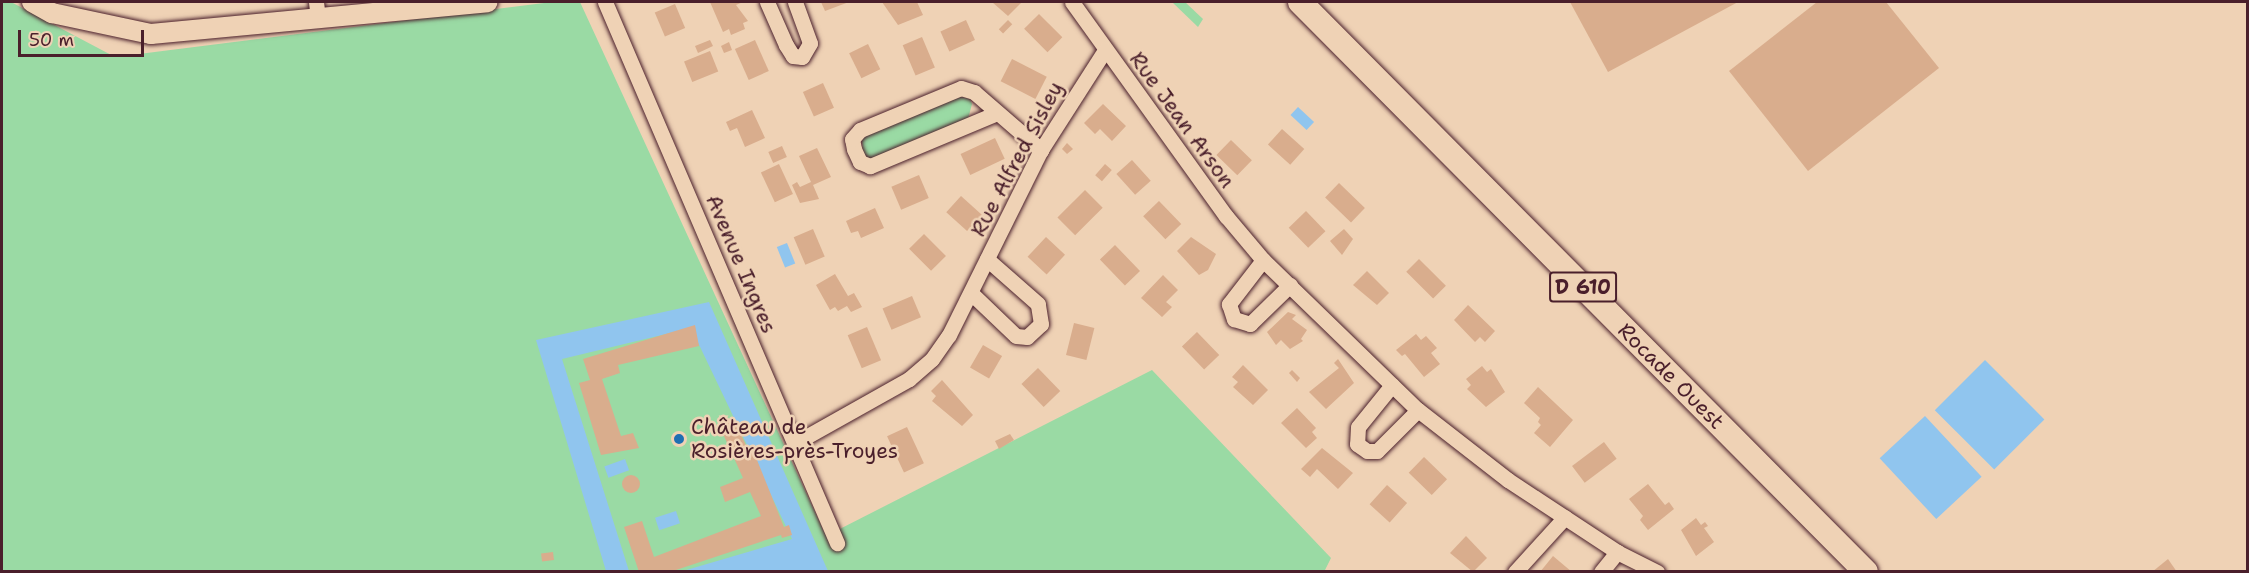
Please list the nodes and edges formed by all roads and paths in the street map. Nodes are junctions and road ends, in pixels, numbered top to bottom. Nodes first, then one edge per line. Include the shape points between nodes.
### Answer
1 (32, 2) edge
2 (487, 2) edge
3 (604, 2) edge
4 (767, 2) edge
5 (795, 2) edge
6 (1072, 2) edge
7 (1300, 2) edge
8 (441, 5) edge
9 (317, 10) edge
10 (1105, 50) junction
11 (997, 113) junction
12 (1041, 150) junction
13 (987, 259) junction
14 (1263, 260) junction
15 (1290, 285) junction
16 (971, 293) junction
17 (1392, 385) junction
18 (1418, 410) junction
19 (795, 443) junction
20 (1565, 517) junction
21 (837, 543) dead end
22 (1617, 552) junction
23 (1515, 572) edge
24 (1601, 572) edge
25 (1657, 572) edge
26 (1866, 572) edge

1 - 9 street via 62,15 151,34
2 - 8 street
3 - 19 street, Avenue Ingres
4 - 5 street via 786,45 793,56 802,57 810,43
6 - 10 street, Rue Jean Arson
7 - 26 main road, Rocade Ouest / D 610
8 - 9 street
10 - 12 street, Rue Alfred Sisley
10 - 14 street, Rue Jean Arson via 1226,216
11 - 11 street via 974,92 960,88 860,130 852,139 854,150 860,162 870,166
11 - 12 street
12 - 13 street, Rue Alfred Sisley
13 - 16 street, Rue Alfred Sisley
13 - 16 street, Rue Alfred Sisley via 1038,304 1041,324 1026,337 1016,336
14 - 15 street, Rue Jean Arson
14 - 15 street via 1229,304 1234,320 1250,324
15 - 17 street, Rue Jean Arson
16 - 19 street, Rue Alfred Sisley via 932,359 909,379
17 - 18 street, Rue Jean Arson
17 - 18 street via 1358,427 1357,444 1366,451 1377,451
18 - 20 street, Rue Jean Arson via 1508,480
19 - 21 street, Avenue Ingres
20 - 22 street, Rue Jean Arson
20 - 23 street
22 - 24 street
22 - 25 street, Rue Jean Arson

